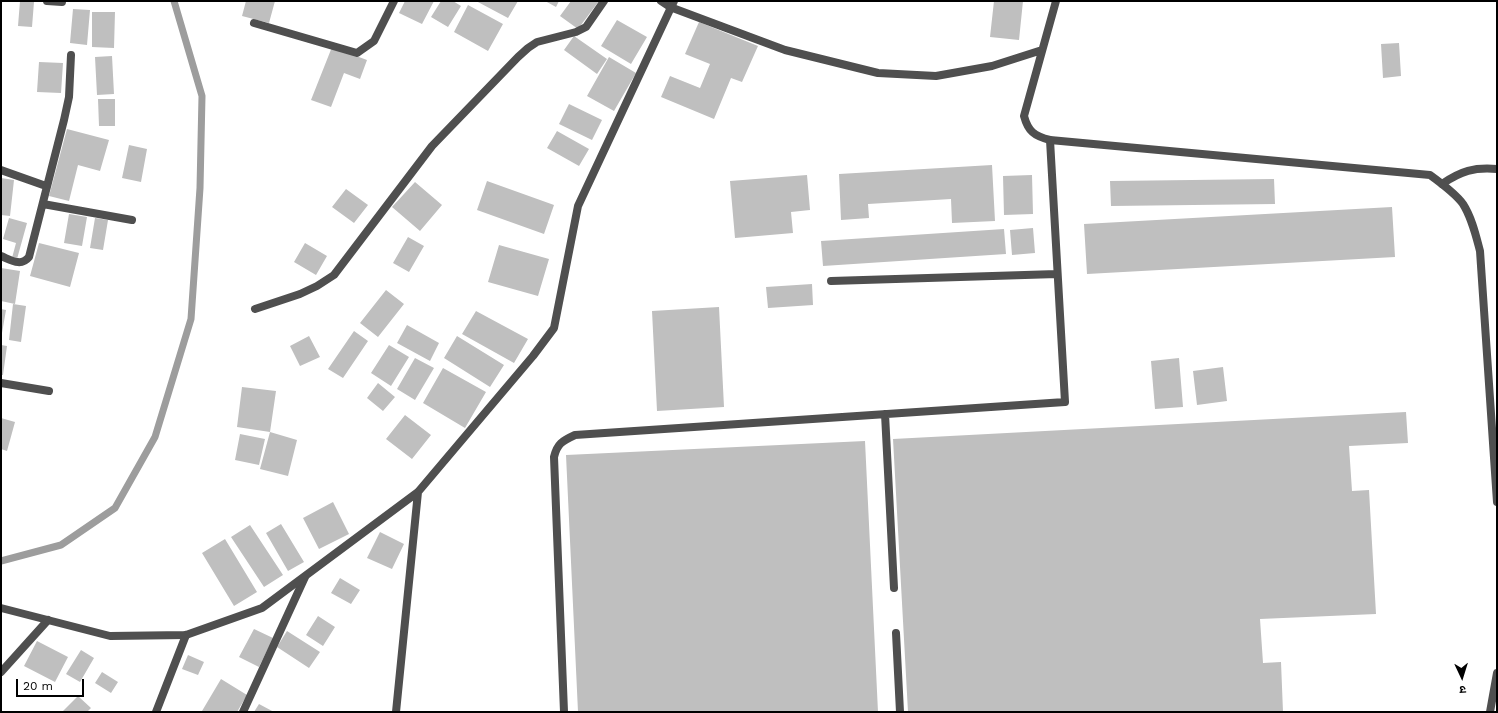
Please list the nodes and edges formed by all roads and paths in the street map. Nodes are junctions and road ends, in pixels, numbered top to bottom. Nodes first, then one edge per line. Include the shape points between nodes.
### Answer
1 (47, 1) edge
2 (394, 1) edge
3 (604, 1) edge
4 (661, 1) edge
5 (1056, 1) edge
6 (62, 2) edge
7 (672, 4) edge
8 (254, 23) dead end
9 (1042, 50) junction
10 (71, 55) dead end
11 (1050, 140) junction
12 (1497, 169) edge
13 (1, 170) edge
14 (1442, 184) junction
15 (46, 186) junction
16 (42, 204) junction
17 (132, 220) dead end
18 (1, 256) edge
19 (1057, 274) junction
20 (831, 281) dead end
21 (255, 309) dead end
22 (1, 383) edge
23 (49, 392) dead end
24 (885, 414) junction
25 (418, 492) junction
26 (1497, 502) edge
27 (305, 576) junction
28 (894, 588) dead end
29 (1, 608) edge
30 (48, 620) junction
31 (896, 633) dead end
32 (186, 635) junction
33 (1, 672) edge
34 (1497, 673) edge
35 (156, 712) edge
36 (243, 712) edge
37 (396, 712) edge
38 (564, 712) edge
39 (900, 712) edge
40 (1490, 712) edge

1 - 6 street
2 - 8 street via 374,41 357,53
3 - 21 street via 586,27 536,42 518,57 432,146 334,275 300,294
4 - 7 street
5 - 9 street
7 - 9 street via 785,50 878,73 936,76 992,66
7 - 25 street via 578,206 554,328
9 - 11 street via 1024,116 1027,128 1039,137
10 - 15 street via 67,104
11 - 14 street via 1430,175
11 - 19 street
12 - 14 street via 1468,170
13 - 15 street
14 - 26 street via 1462,204 1474,228 1480,251
15 - 16 street
16 - 17 street
16 - 18 street via 26,261 20,263
19 - 20 street
19 - 24 street via 1065,402
22 - 23 street
24 - 28 street
24 - 38 street via 575,435 556,448 554,457
25 - 27 street
25 - 37 street
27 - 32 street via 262,608
27 - 36 street
29 - 30 street
30 - 32 street via 110,636
30 - 33 street
31 - 39 street
32 - 35 street
34 - 40 street

